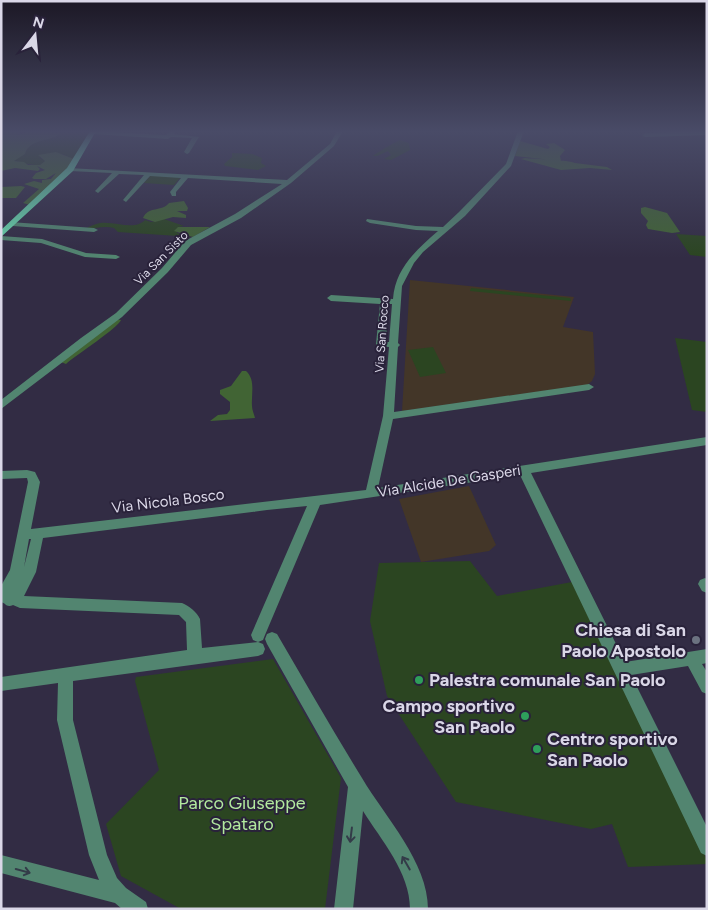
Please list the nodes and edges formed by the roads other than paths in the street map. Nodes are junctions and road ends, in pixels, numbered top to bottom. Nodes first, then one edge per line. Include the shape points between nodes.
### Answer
1 (65, 173) edge
2 (116, 173) edge
3 (141, 173) edge
4 (299, 173) edge
5 (501, 173) edge
6 (150, 174) junction
7 (186, 176) junction
8 (289, 182) junction
9 (98, 191) dead end
10 (174, 195) dead end
11 (126, 200) dead end
12 (370, 221) dead end
13 (13, 224) junction
14 (443, 229) junction
15 (94, 230) dead end
16 (1, 237) edge
17 (116, 257) dead end
18 (331, 298) dead end
19 (385, 301) junction
20 (398, 302) junction
21 (395, 345) junction
22 (589, 387) dead end
23 (1, 406) edge
24 (388, 416) junction
25 (707, 441) edge
26 (523, 469) junction
27 (1, 475) edge
28 (371, 494) junction
29 (315, 502) junction
30 (32, 534) junction
31 (6, 600) edge
32 (266, 643) junction
33 (195, 656) junction
34 (701, 661) edge
35 (621, 670) junction
36 (66, 676) junction
37 (1, 684) edge
38 (707, 687) edge
39 (357, 786) junction
40 (707, 846) edge
41 (1, 864) edge
42 (119, 895) junction
43 (139, 909) edge
44 (343, 909) edge
45 (419, 909) edge

1 - 13 main road
2 - 9 street
3 - 6 street
4 - 8 street, Via San Sisto
5 - 14 street, Via San Rocco
6 - 7 street
6 - 11 street
7 - 8 street
7 - 10 street
8 - 23 street, Via San Sisto via 238,216 188,243 119,315
12 - 14 street
13 - 15 street
13 - 16 main road
14 - 20 street, Via San Rocco via 410,262 398,286
16 - 17 street via 42,241 85,255
18 - 19 street
19 - 20 street
19 - 21 street via 381,344
20 - 21 street, Via San Rocco
21 - 24 street, Via San Rocco
22 - 24 street
24 - 28 street, Via San Rocco
25 - 26 street, Via Alcide De Gasperi
26 - 28 street, Via Alcide De Gasperi
26 - 35 street
27 - 30 street via 31,475 33,479 23,530
28 - 29 street, Via Alcide De Gasperi
29 - 30 street, Via Nicola Bosco
29 - 32 street via 265,617
30 - 31 street via 27,579
31 - 33 street via 15,608 56,607 190,615 194,622
32 - 33 street via 240,652
32 - 39 street
33 - 36 street
34 - 35 street
34 - 38 street
35 - 40 street
36 - 37 street
36 - 42 street via 65,720 98,855 110,885
39 -> 44 street
45 -> 39 street via 409,867
41 -> 42 street
42 - 43 street

